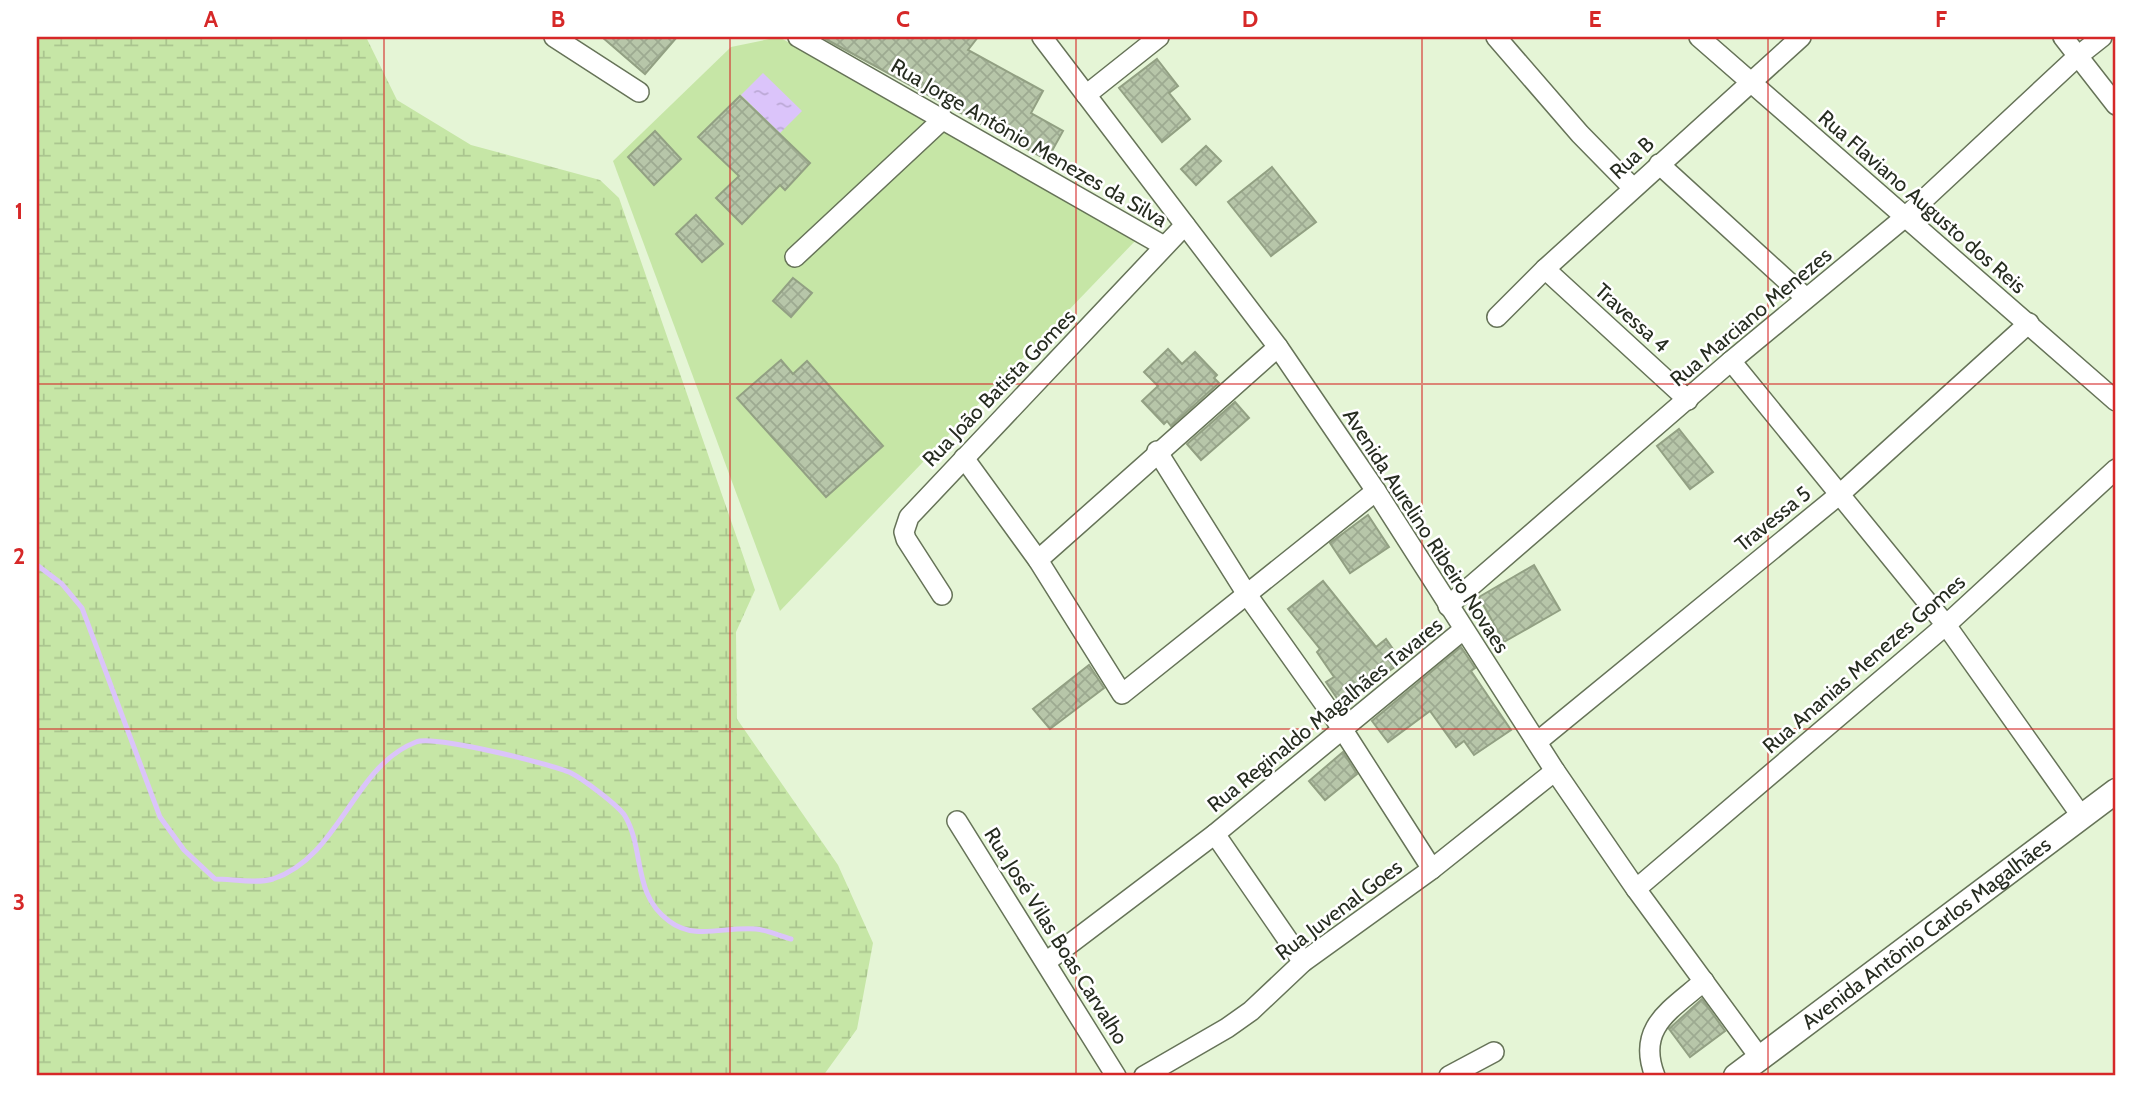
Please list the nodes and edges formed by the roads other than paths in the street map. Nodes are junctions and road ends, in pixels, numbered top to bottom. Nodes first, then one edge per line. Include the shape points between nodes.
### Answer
1 (554, 37) edge
2 (798, 37) edge
3 (1042, 37) edge
4 (1158, 37) edge
5 (1496, 37) edge
6 (1699, 37) edge
7 (1801, 37) edge
8 (2063, 37) edge
9 (2102, 37) edge
10 (2078, 56) junction
11 (1748, 82) junction
12 (639, 92) dead end
13 (1086, 95) junction
14 (2116, 105) edge
15 (943, 119) junction
16 (1659, 164) junction
17 (1633, 188) junction
18 (1904, 218) junction
19 (1185, 225) junction
20 (1164, 246) junction
21 (795, 257) dead end
22 (1545, 269) junction
23 (1806, 298) junction
24 (1497, 317) dead end
25 (2029, 323) junction
26 (1278, 347) junction
27 (1731, 361) junction
28 (1688, 400) junction
29 (2116, 401) edge
30 (1157, 452) junction
31 (964, 458) junction
32 (2116, 469) edge
33 (1376, 491) junction
34 (1840, 494) junction
35 (1038, 560) junction
36 (942, 595) dead end
37 (1248, 596) junction
38 (1448, 606) junction
39 (1946, 625) junction
40 (1463, 631) junction
41 (1343, 730) junction
42 (1537, 741) junction
43 (1555, 771) junction
44 (2116, 791) edge
45 (2082, 817) junction
46 (957, 821) dead end
47 (1215, 834) junction
48 (1432, 869) junction
49 (1636, 888) junction
50 (1046, 962) junction
51 (1303, 962) junction
52 (1704, 981) junction
53 (1494, 1052) dead end
54 (1760, 1058) junction
55 (1116, 1076) edge
56 (1144, 1076) edge
57 (1448, 1076) edge
58 (1655, 1076) edge
59 (1736, 1076) edge

1 - 12 street
2 - 15 street, Rua Jorge Antônio Menezes da Silva
3 - 13 street, Avenida Aurelino Ribeiro Novaes
4 - 13 street
5 - 17 street
6 - 11 street, Rua Flaviano Augusto dos Reis
7 - 11 street, Rua B
8 - 10 street
9 - 10 street, Rua Marciano Menezes
10 - 14 street
10 - 18 street, Rua Marciano Menezes
11 - 16 street, Rua B
11 - 18 street, Rua Flaviano Augusto dos Reis
13 - 19 street, Avenida Aurelino Ribeiro Novaes
15 - 20 street, Rua Jorge Antônio Menezes da Silva
15 - 21 street
16 - 17 street, Rua B
16 - 23 street
17 - 22 street, Rua B
18 - 23 street, Rua Marciano Menezes
18 - 25 street, Rua Flaviano Augusto dos Reis
19 - 20 street, Rua João Batista Gomes
19 - 26 street, Avenida Aurelino Ribeiro Novaes
20 - 31 street, Rua João Batista Gomes
22 - 24 street, Rua B
22 - 28 street, Travessa 4
23 - 27 street, Rua Marciano Menezes
25 - 29 street, Rua Flaviano Augusto dos Reis
25 - 34 street, Travessa 5
26 - 30 street
26 - 33 street, Avenida Aurelino Ribeiro Novaes
27 - 28 street, Rua Marciano Menezes
27 - 34 street
28 - 38 street, Rua Marciano Menezes
30 - 35 street
30 - 37 street
31 - 35 street
31 - 36 street, Rua João Batista Gomes via 905,523 913,552
32 - 39 street, Rua Ananias Menezes Gomes
33 - 37 street
33 - 38 street, Avenida Aurelino Ribeiro Novaes
34 - 39 street
34 - 42 street, Travessa 5
35 - 37 street via 1121,694
37 - 41 street
38 - 40 street, Avenida Aurelino Ribeiro Novaes
39 - 45 street
39 - 49 street, Rua Ananias Menezes Gomes
40 - 41 street, Rua Reginaldo Magalhães Tavares
40 - 42 street, Avenida Aurelino Ribeiro Novaes
41 - 47 street, Rua Reginaldo Magalhães Tavares
41 - 48 street
42 - 43 street, Avenida Aurelino Ribeiro Novaes
43 - 48 street, Rua Juvenal Goes
43 - 49 street, Avenida Aurelino Ribeiro Novaes
44 - 45 main road, Avenida Antônio Carlos Magalhães
45 - 54 main road, Avenida Antônio Carlos Magalhães
46 - 50 street, Rua José Vilas Boas Carvalho
47 - 50 street, Rua Reginaldo Magalhães Tavares
47 - 51 street
48 - 51 street, Rua Juvenal Goes
49 - 52 street, Avenida Aurelino Ribeiro Novaes
50 - 55 street, Rua José Vilas Boas Carvalho
51 - 56 street, Rua Juvenal Goes via 1227,1028
52 - 54 street, Avenida Aurelino Ribeiro Novaes
52 - 58 street via 1656,1025 1648,1050
53 - 57 street
54 - 59 main road, Avenida Antônio Carlos Magalhães

